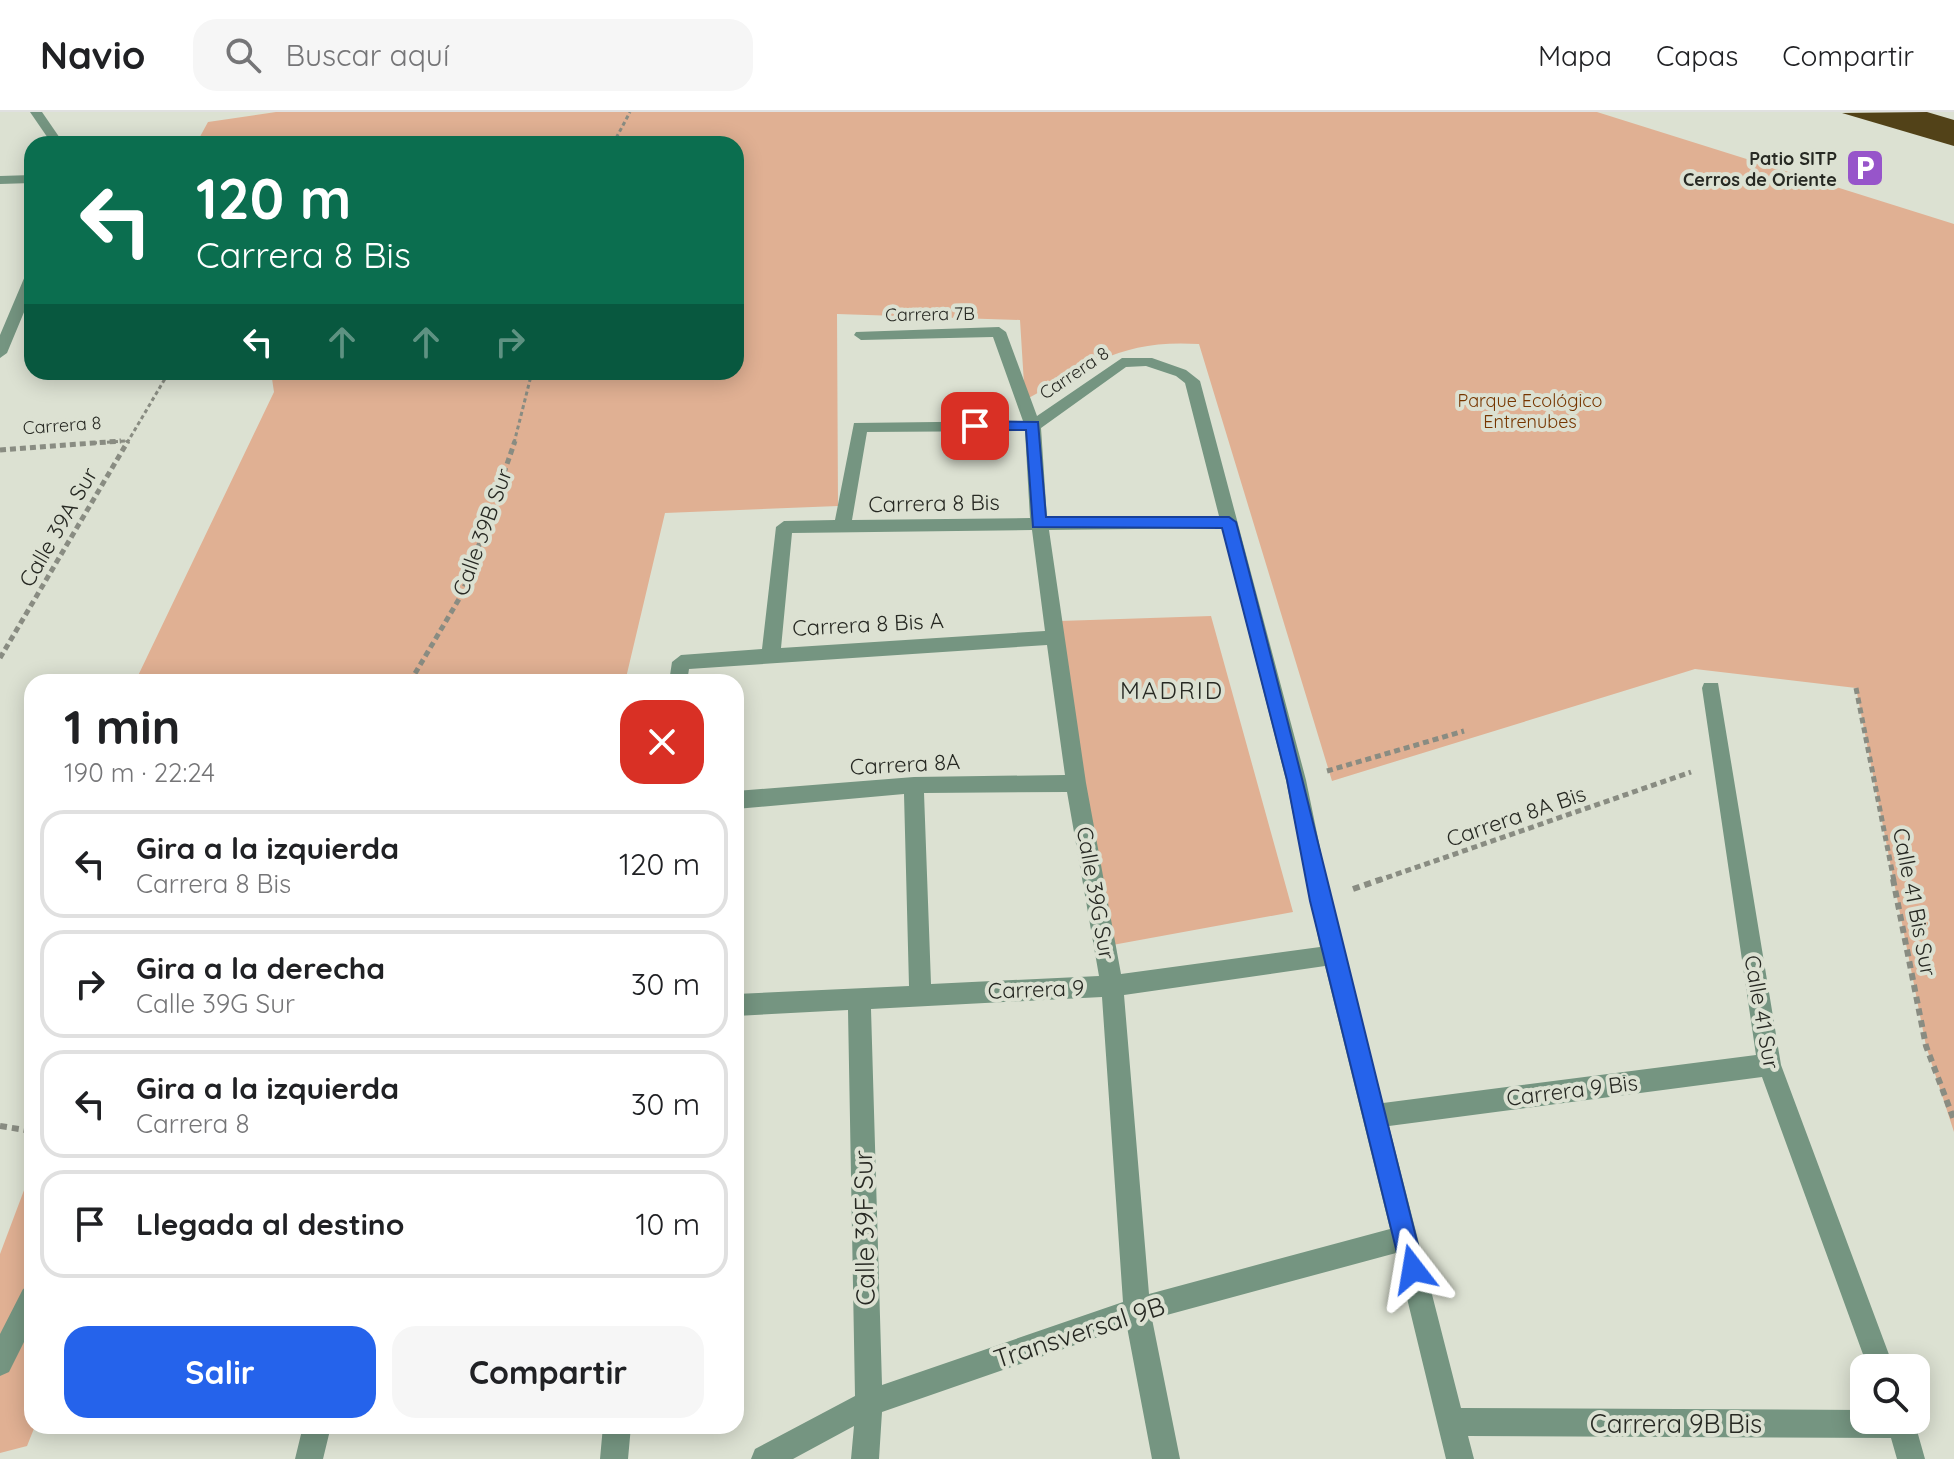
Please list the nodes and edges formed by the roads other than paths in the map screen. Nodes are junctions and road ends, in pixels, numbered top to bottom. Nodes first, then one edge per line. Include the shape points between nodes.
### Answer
1 (36, 112) edge
2 (52, 136) edge
3 (24, 179) edge
4 (0, 180) edge
5 (24, 295) edge
6 (999, 332) joint
7 (861, 335) dead end
8 (0, 353) edge
9 (1033, 426) junction
10 (1229, 522) junction
11 (1039, 523) junction
12 (842, 527) junction
13 (1057, 637) junction
14 (771, 654) junction
15 (679, 674) edge
16 (1711, 688) dead end
17 (1076, 783) junction
18 (914, 785) junction
19 (744, 799) edge
20 (1334, 955) junction
21 (1112, 986) junction
22 (920, 994) junction
23 (859, 997) junction
24 (744, 1004) edge
25 (1769, 1065) junction
26 (1375, 1116) junction
27 (1405, 1238) junction
28 (1137, 1310) junction
29 (24, 1314) edge
30 (1876, 1354) edge
31 (0, 1363) edge
32 (869, 1403) junction
33 (1451, 1422) junction
34 (1850, 1422) edge
35 (315, 1434) edge
36 (616, 1434) edge
37 (1904, 1434) edge
38 (309, 1459) edge
39 (614, 1459) edge
40 (765, 1459) edge
41 (865, 1459) edge
42 (1166, 1459) edge
43 (1460, 1459) edge
44 (1911, 1459) edge

1 - 2 street
3 - 4 street
5 - 8 street
6 - 7 street, Carrera 7B
6 - 9 street, Calle 39G Sur
9 - 10 street, Carrera 8 via 1122,363 1147,361 1168,367 1192,381
9 - 11 street, Calle 39G Sur
9 - 12 street, Carrera 8 via 860,427
10 - 11 street, Carrera 8 Bis
10 - 20 street via 1296,780
11 - 12 street, Carrera 8 Bis
11 - 13 street, Calle 39G Sur
12 - 14 street, Carrera 8 Bis via 784,527
13 - 14 street, Carrera 8 Bis A
13 - 17 street, Calle 39G Sur
14 - 15 street, Carrera 8 Bis A via 681,662
16 - 25 street, Calle 41 Sur
17 - 18 street, Carrera 8A
17 - 21 street, Calle 39G Sur
18 - 19 street, Carrera 8A
18 - 22 street
20 - 21 street, Carrera 9
20 - 26 street
21 - 22 street, Carrera 9
21 - 28 street, Calle 39G Sur
22 - 23 street, Carrera 9
23 - 24 street, Carrera 9
23 - 32 street, Calle 39F Sur
25 - 26 street, Carrera 9 Bis
25 - 30 street, Calle 41 Sur
26 - 27 street
27 - 28 street, Transversal 9B
27 - 33 street
28 - 32 street, Transversal 9B
28 - 42 street, Calle 39G Sur
29 - 31 street
32 - 40 street, Transversal 9B
32 - 41 street, Calle 39F Sur
33 - 34 street, Carrera 9B Bis
33 - 43 street
35 - 38 street
36 - 39 street
37 - 44 street

